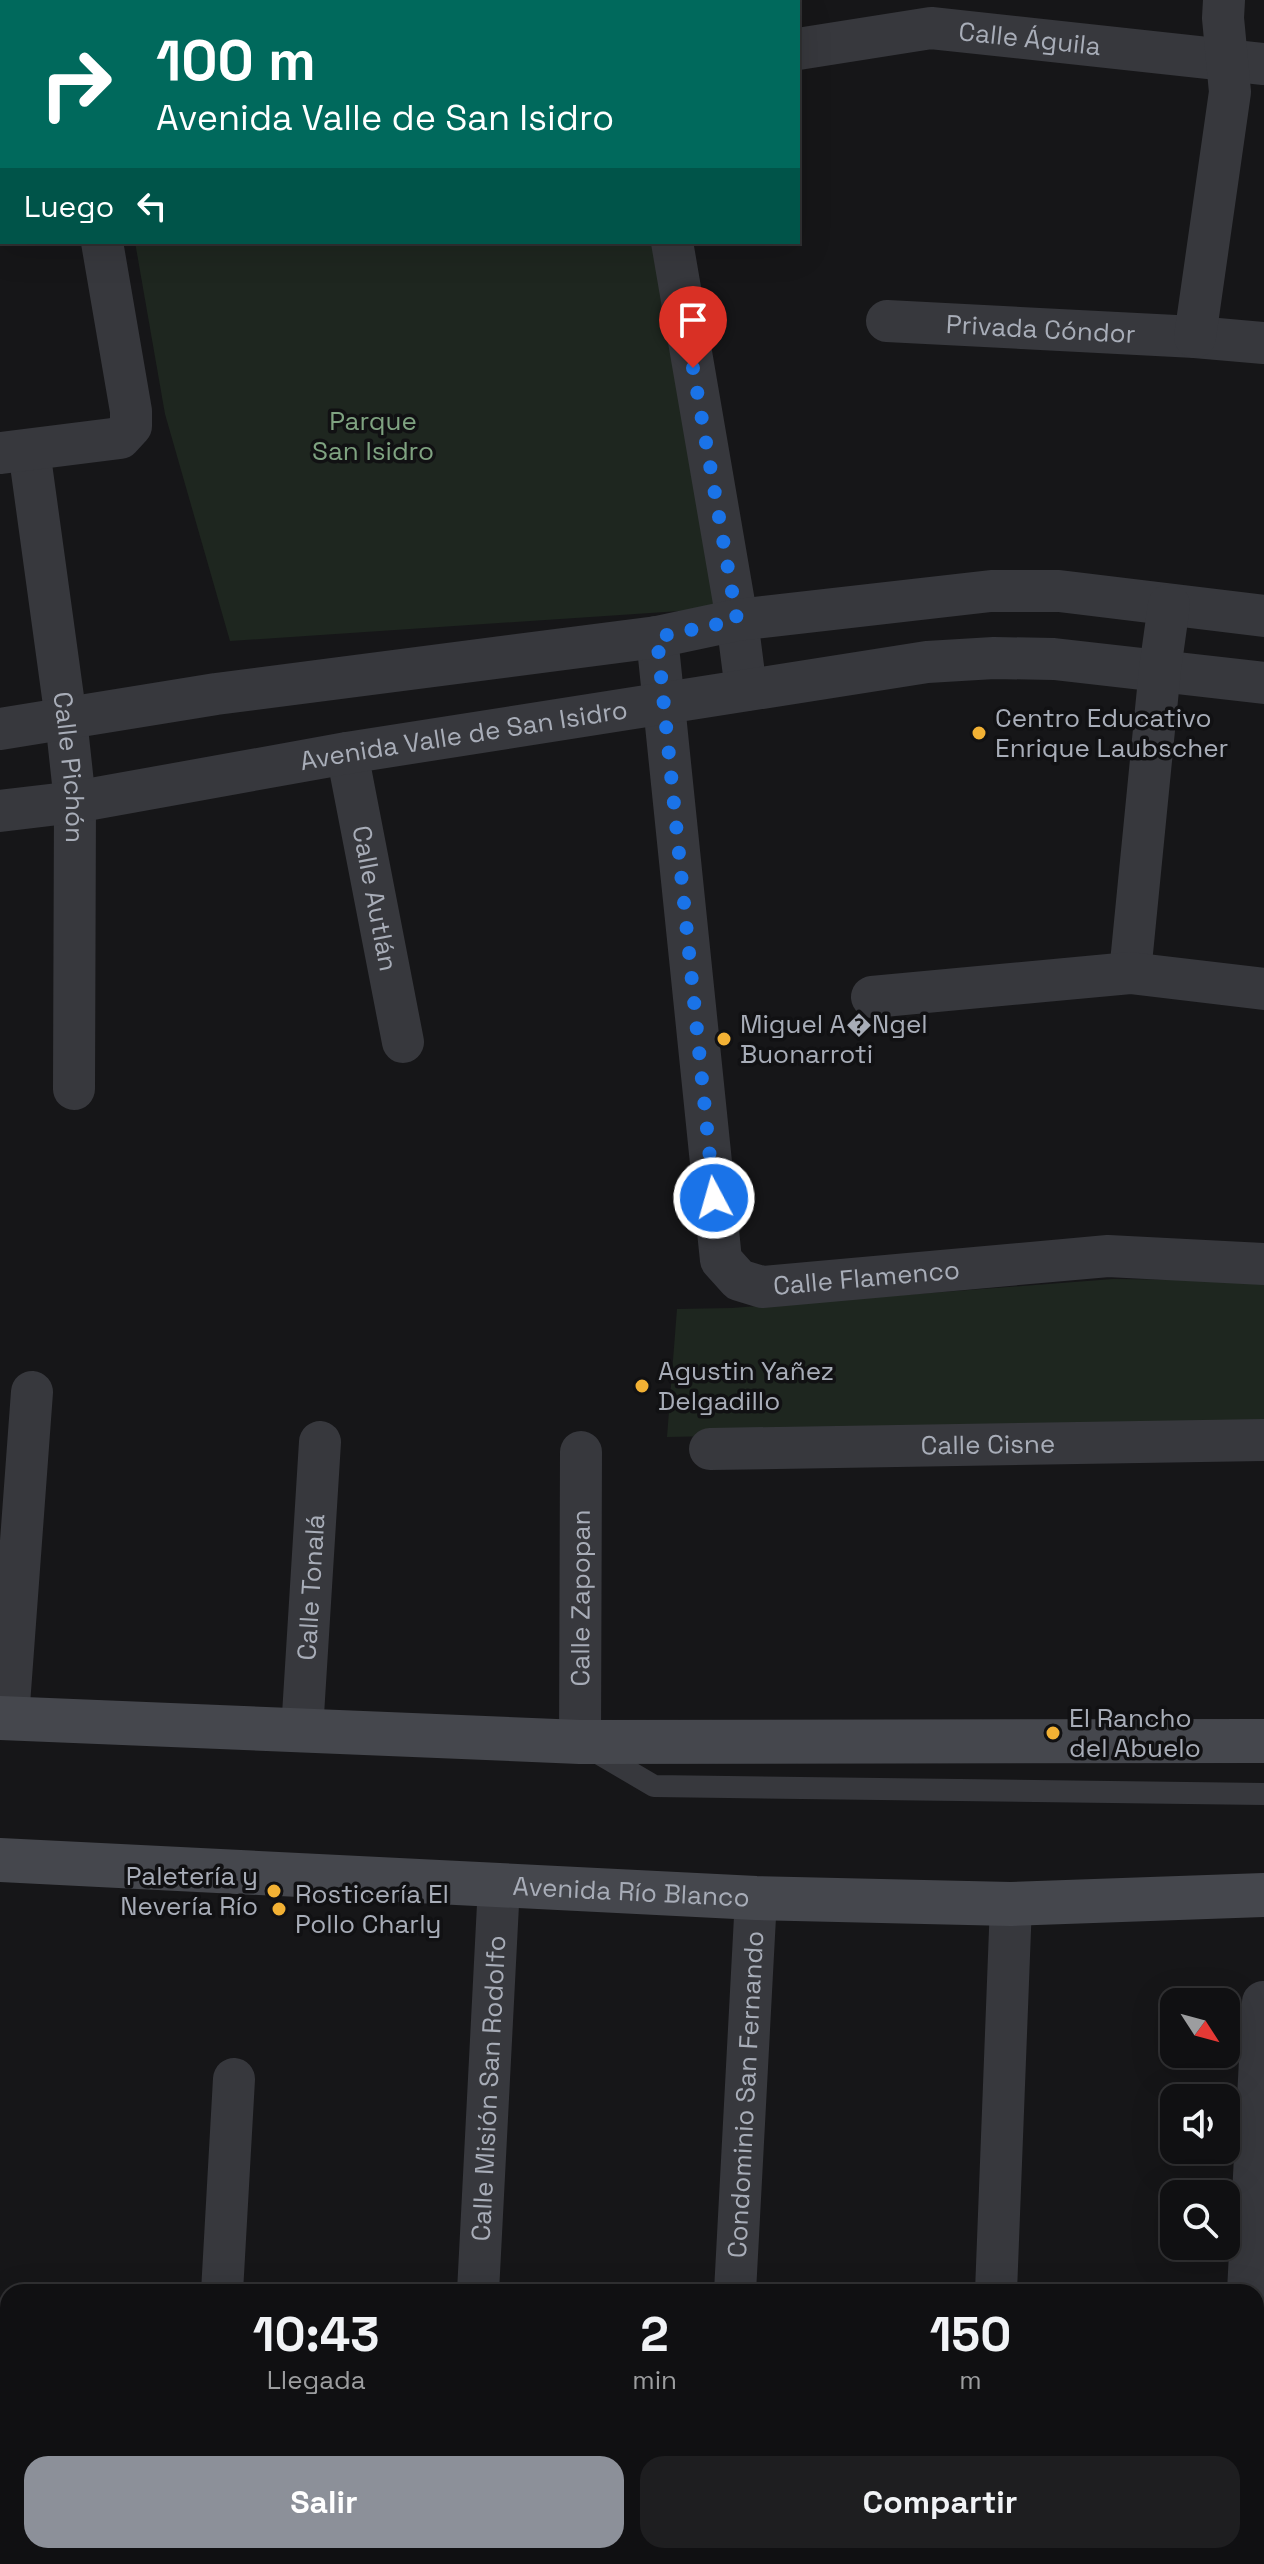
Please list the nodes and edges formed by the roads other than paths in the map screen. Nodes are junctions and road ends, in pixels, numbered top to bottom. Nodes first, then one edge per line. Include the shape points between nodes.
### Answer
1 (1224, 0) edge
2 (933, 14) edge
3 (800, 48) edge
4 (1245, 62) edge
5 (102, 244) edge
6 (672, 244) edge
7 (887, 321) dead end
8 (1195, 337) junction
9 (1264, 343) edge
10 (14, 452) edge
11 (1169, 605) junction
12 (1264, 616) edge
13 (737, 620) junction
14 (657, 637) junction
15 (1160, 669) junction
16 (1264, 683) edge
17 (746, 690) junction
18 (663, 704) junction
19 (66, 719) junction
20 (0, 729) edge
21 (347, 753) junction
22 (75, 802) junction
23 (0, 811) edge
24 (1130, 973) junction
25 (1264, 989) edge
26 (872, 997) dead end
27 (403, 1042) dead end
28 (74, 1089) dead end
29 (1264, 1264) edge
30 (32, 1392) dead end
31 (1264, 1440) edge
32 (320, 1442) dead end
33 (710, 1449) dead end
34 (581, 1452) dead end
35 (4, 1718) edge
36 (302, 1731) junction
37 (1264, 1741) edge
38 (580, 1742) junction
39 (1264, 1794) edge
40 (0, 1860) edge
41 (499, 1885) junction
42 (1264, 1895) edge
43 (756, 1898) junction
44 (1011, 1904) junction
45 (1263, 2002) edge
46 (234, 2079) dead end
47 (222, 2284) edge
48 (478, 2284) edge
49 (735, 2284) edge
50 (996, 2284) edge
51 (1248, 2284) edge

1 - 4 street
2 - 3 street, Calle Águila
2 - 4 street, Calle Águila
4 - 8 street via 1230,92
5 - 10 street via 131,426 120,438
6 - 13 street
7 - 8 street, Privada Cóndor
8 - 9 street, Privada Cóndor
10 - 19 street, Calle Pichón
11 - 12 street
11 - 13 street via 1059,591 991,591
11 - 15 street
13 - 14 street
13 - 17 street
14 - 18 street, Calle Flamenco
14 - 19 street via 216,694
15 - 16 street, Avenida Valle de San Isidro
15 - 17 street, Avenida Valle de San Isidro via 994,658 927,662
15 - 24 street
17 - 18 street, Avenida Valle de San Isidro
18 - 21 street, Avenida Valle de San Isidro
18 - 29 street, Calle Flamenco via 721,1260 739,1280 762,1287 1108,1256
19 - 20 street
19 - 22 street, Calle Pichón
21 - 22 street, Avenida Valle de San Isidro
21 - 27 street, Calle Autlán
22 - 23 street, Avenida Valle de San Isidro
22 - 28 street, Calle Pichón
24 - 25 street
24 - 26 street
30 - 35 street
31 - 33 street, Calle Cisne
32 - 36 street, Calle Tonalá
34 - 38 street, Calle Zapopan
35 - 36 street
36 - 38 street
37 - 38 street
38 - 39 lane via 654,1786
40 - 41 street, Avenida Río Blanco
41 - 43 street, Avenida Río Blanco
41 - 48 street, Calle Misión San Rodolfo
42 - 44 street, Avenida Río Blanco
43 - 44 street, Avenida Río Blanco
43 - 49 street, Condominio San Fernando
44 - 50 street
45 - 51 street
46 - 47 street

